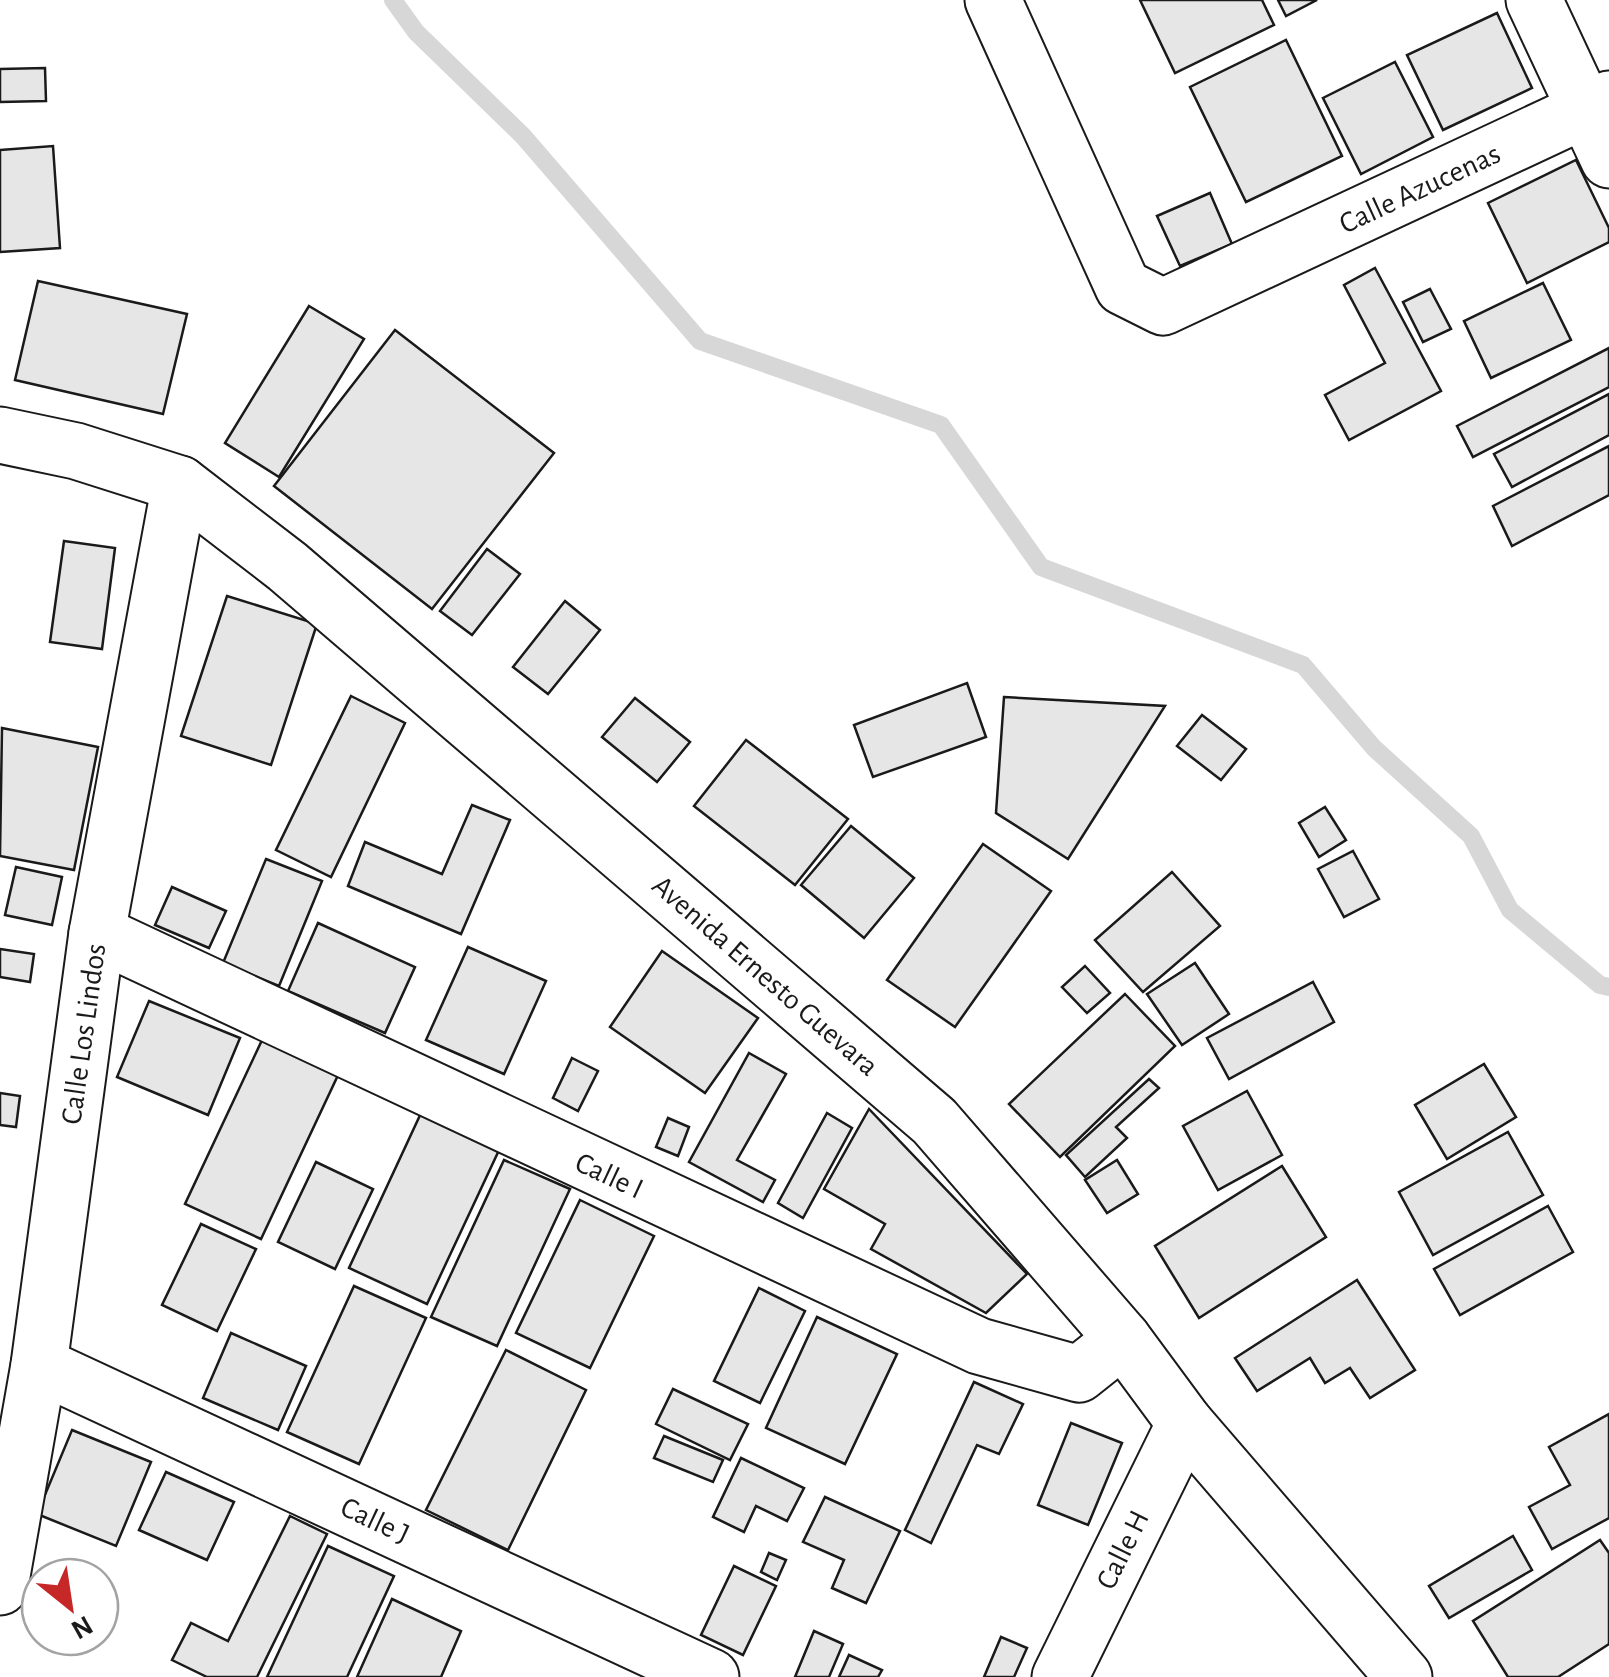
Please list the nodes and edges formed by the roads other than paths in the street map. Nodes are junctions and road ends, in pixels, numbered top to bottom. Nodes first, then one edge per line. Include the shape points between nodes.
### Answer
1 (993, 0) edge
2 (1534, 0) edge
3 (1598, 104) edge
4 (1609, 160) edge
5 (0, 435) edge
6 (180, 484) junction
7 (97, 932) junction
8 (1123, 1339) junction
9 (40, 1365) junction
10 (1186, 1423) junction
11 (0, 1587) edge
12 (711, 1677) edge
13 (1060, 1677) edge
14 (1404, 1677) edge

1 - 3 street, Calle Azucenas via 1123,287 1162,308
2 - 3 street
3 - 4 street
5 - 6 street, Avenida Ernesto Guevara
6 - 7 street, Calle Los Lindos
6 - 8 street, Avenida Ernesto Guevara via 288,567 934,1121
7 - 8 street, Calle I via 979,1346 1078,1374
7 - 9 street, Calle Los Lindos
8 - 10 street, Avenida Ernesto Guevara
9 - 11 street, Calle Los Lindos
9 - 12 street, Calle J
10 - 13 street, Calle H
10 - 14 street, Avenida Ernesto Guevara

